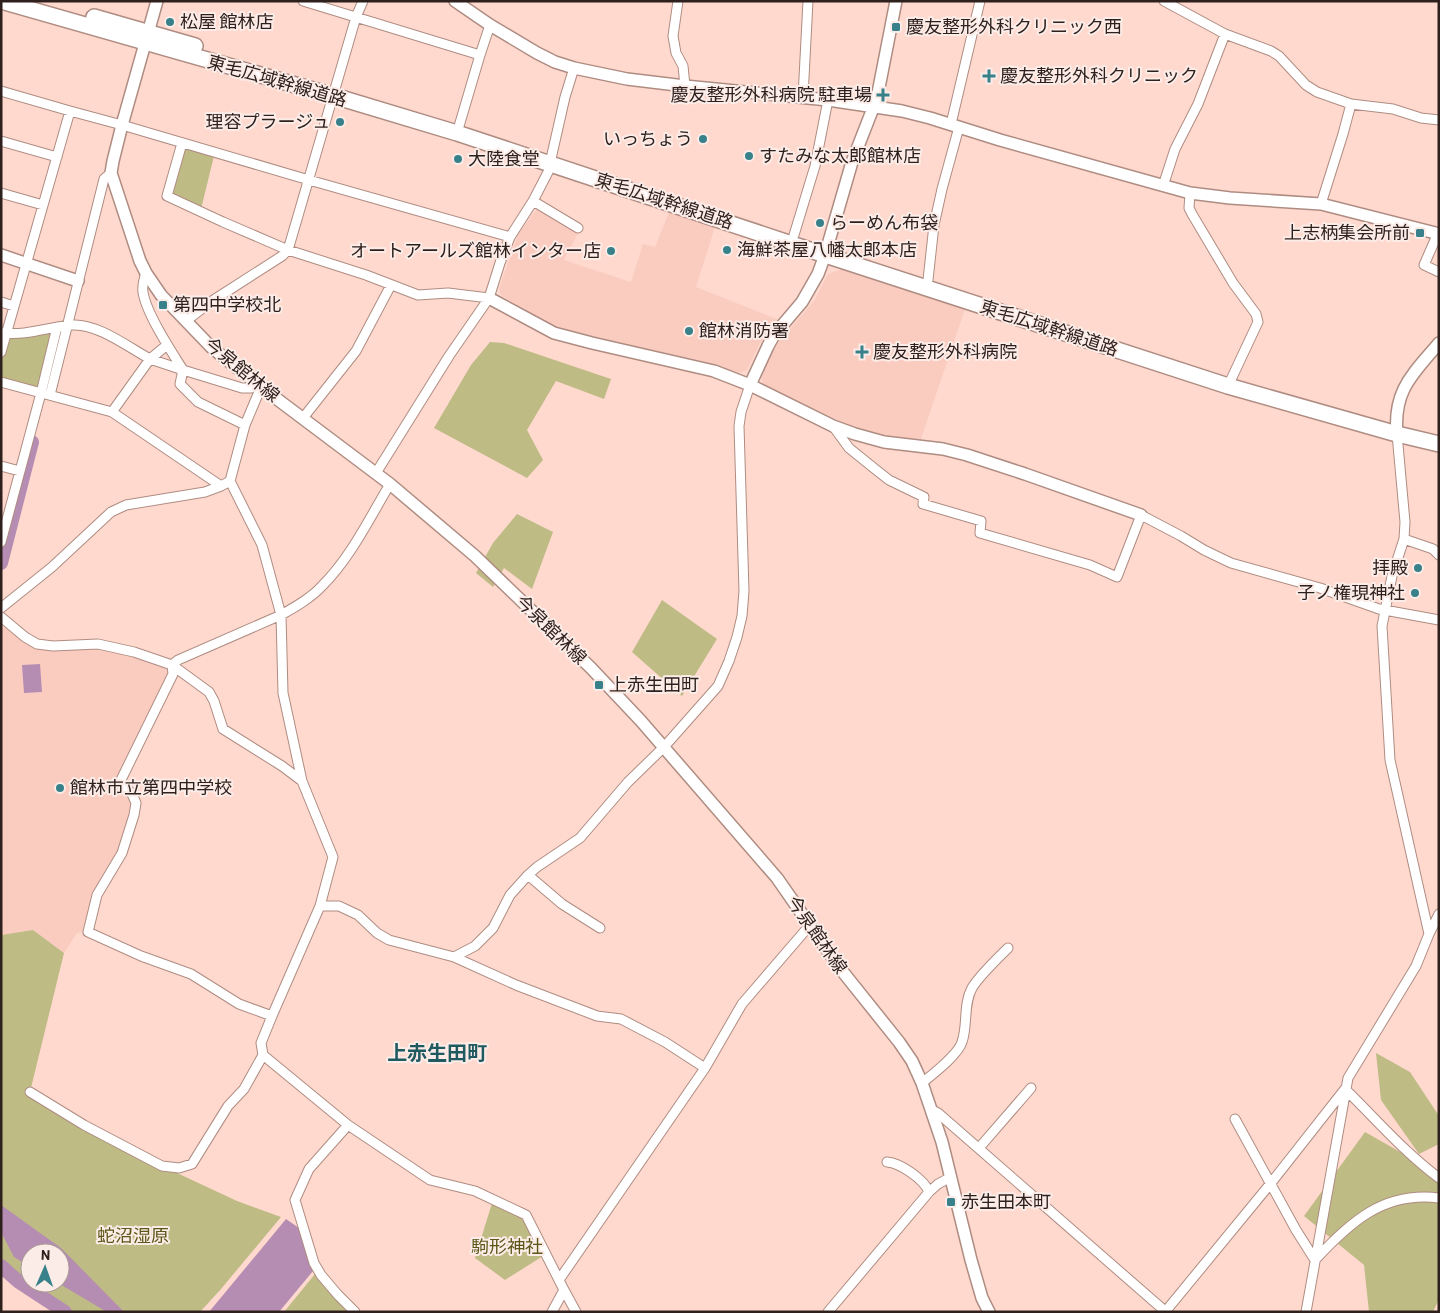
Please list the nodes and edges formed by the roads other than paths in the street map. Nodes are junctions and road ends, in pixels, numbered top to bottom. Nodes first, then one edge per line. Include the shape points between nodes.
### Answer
1 (1, 1) edge
2 (37, 1) edge
3 (157, 1) edge
4 (303, 1) edge
5 (363, 1) edge
6 (456, 1) edge
7 (678, 1) edge
8 (808, 1) edge
9 (896, 1) edge
10 (980, 1) edge
11 (1164, 1) edge
12 (356, 17) junction
13 (490, 25) junction
14 (1225, 34) junction
15 (146, 37) junction
16 (480, 55) junction
17 (574, 68) junction
18 (685, 86) junction
19 (1, 91) edge
20 (335, 92) junction
21 (804, 97) junction
22 (828, 100) junction
23 (1351, 104) junction
24 (874, 107) junction
25 (70, 111) junction
26 (1439, 120) edge
27 (122, 124) junction
28 (955, 125) junction
29 (458, 129) junction
30 (1, 141) edge
31 (182, 143) junction
32 (57, 157) junction
33 (551, 159) junction
34 (111, 173) junction
35 (309, 180) junction
36 (1163, 186) junction
37 (1, 193) edge
38 (1190, 193) junction
39 (533, 201) junction
40 (1320, 204) junction
41 (43, 206) junction
42 (578, 228) dead end
43 (1438, 233) edge
44 (794, 235) junction
45 (510, 237) junction
46 (288, 250) junction
47 (826, 251) junction
48 (1, 255) edge
49 (26, 263) junction
50 (1439, 272) edge
51 (146, 273) junction
52 (928, 280) junction
53 (78, 281) junction
54 (391, 285) junction
55 (489, 298) junction
56 (1, 302) edge
57 (14, 306) junction
58 (186, 321) junction
59 (67, 326) junction
60 (57, 327) junction
61 (4, 333) edge
62 (1439, 343) edge
63 (168, 345) junction
64 (1, 352) edge
65 (150, 359) junction
66 (182, 370) junction
67 (1, 382) edge
68 (1230, 382) junction
69 (259, 385) junction
70 (750, 385) junction
71 (46, 394) junction
72 (112, 412) junction
73 (302, 418) junction
74 (246, 425) junction
75 (833, 426) junction
76 (1396, 429) junction
77 (1439, 435) edge
78 (1439, 444) edge
79 (1, 466) edge
80 (20, 471) junction
81 (376, 473) junction
82 (230, 481) junction
83 (390, 484) junction
84 (221, 486) junction
85 (1141, 515) junction
86 (4, 522) edge
87 (1404, 539) junction
88 (1, 542) edge
89 (1439, 554) edge
90 (1, 608) edge
91 (1384, 609) junction
92 (281, 615) junction
93 (1, 617) edge
94 (1439, 620) edge
95 (172, 665) junction
96 (664, 747) junction
97 (302, 781) junction
98 (528, 875) junction
99 (320, 906) junction
100 (1439, 914) edge
101 (810, 925) junction
102 (600, 928) dead end
103 (1429, 934) junction
104 (1008, 948) dead end
105 (454, 957) junction
106 (272, 1016) junction
107 (263, 1055) junction
108 (705, 1068) junction
109 (922, 1083) junction
110 (1032, 1088) dead end
111 (1345, 1089) junction
112 (30, 1092) dead end
113 (932, 1110) junction
114 (1235, 1118) dead end
115 (348, 1125) junction
116 (979, 1148) junction
117 (887, 1162) dead end
118 (951, 1177) junction
119 (1439, 1178) edge
120 (1271, 1183) junction
121 (929, 1192) junction
122 (1439, 1198) edge
123 (1315, 1260) junction
124 (559, 1280) junction
125 (564, 1290) junction
126 (356, 1312) edge
127 (552, 1312) edge
128 (576, 1312) edge
129 (828, 1312) edge
130 (989, 1312) edge
131 (1166, 1312) edge
132 (1306, 1312) edge

1 - 15 highway, 東毛広域幹線道路
2 - 15 highway, 東毛広域幹線道路
3 - 15 street, 今泉館林線
4 - 12 street
5 - 12 street
6 - 13 street
7 - 18 street via 672,36 683,66
8 - 21 street
9 - 24 street
10 - 28 street
11 - 14 street
12 - 16 street
12 - 20 street
13 - 16 street
13 - 17 street via 537,54
14 - 23 street via 1271,51 1306,85
14 - 36 street via 1198,104 1175,149
15 - 20 highway, 東毛広域幹線道路
15 - 27 street, 今泉館林線
16 - 29 street
17 - 18 street
17 - 33 street
18 - 21 street
19 - 25 street
20 - 29 highway, 東毛広域幹線道路
20 - 35 street
21 - 22 street
22 - 24 street
22 - 44 street via 815,166
23 - 26 street via 1393,108 1421,118
23 - 40 street
24 - 28 street
24 - 47 street via 852,162
25 - 27 street
25 - 32 street
27 - 31 street
27 - 34 street, 今泉館林線
28 - 36 street
28 - 52 street via 934,225
29 - 33 highway, 東毛広域幹線道路
30 - 32 street
31 - 35 street
31 - 46 street via 167,196
32 - 41 street
33 - 39 street
33 - 44 highway, 東毛広域幹線道路
33 - 47 highway, 東毛広域幹線道路
34 - 51 street, 今泉館林線
34 - 53 street via 104,179
35 - 45 street
35 - 46 street
36 - 38 street
37 - 41 street
38 - 40 street
38 - 68 street via 1192,214 1258,322
39 - 42 street
39 - 45 street
40 - 43 street
41 - 49 street
43 - 50 street via 1424,265
44 - 47 highway, 東毛広域幹線道路
45 - 55 street
46 - 54 street
46 - 58 street
47 - 52 highway, 東毛広域幹線道路
47 - 68 highway, 東毛広域幹線道路
47 - 70 street via 818,274 802,302 774,335
48 - 49 street
49 - 53 street
49 - 57 street
51 - 58 street, 今泉館林線 via 161,295
51 - 63 street via 142,290 144,297
52 - 68 highway, 東毛広域幹線道路
53 - 59 street
54 - 55 street via 418,295 448,293
54 - 73 street via 356,351
55 - 70 street via 554,333 692,366
55 - 81 street via 448,356
56 - 57 street
57 - 61 street
58 - 69 street, 今泉館林線
59 - 60 street
59 - 65 street via 101,331
59 - 71 street
60 - 61 street via 29,333
60 - 71 street
61 - 64 street
62 - 76 street via 1404,388 1397,405
63 - 65 street
63 - 66 street
65 - 66 street
65 - 72 street
66 - 69 street via 242,388
66 - 74 street via 180,384 198,402
67 - 71 street
68 - 76 highway, 東毛広域幹線道路
69 - 73 street, 今泉館林線
69 - 74 street
70 - 75 street
70 - 96 street via 739,426 744,591 737,638 718,686
71 - 72 street
71 - 80 street
72 - 84 street
73 - 81 street, 今泉館林線
74 - 82 street
75 - 85 street via 870,439 967,455
75 - 85 street via 849,448 889,480 924,497 923,504 980,521 980,533 1090,565 1117,577
76 - 77 highway, 東毛広域幹線道路
76 - 78 highway, 東毛広域幹線道路
76 - 87 street
79 - 80 street
80 - 86 street
81 - 83 street, 今泉館林線
82 - 84 street
82 - 92 street via 262,545
83 - 92 street via 352,548 322,587
83 - 96 street, 今泉館林線 via 476,556 590,668
84 - 90 street via 204,492 126,505 111,512 52,567
85 - 91 street via 1231,563
86 - 88 street
87 - 89 street
87 - 91 street
91 - 94 street
91 - 103 street via 1382,626 1390,760
92 - 95 street
92 - 97 street via 283,693
93 - 95 street via 37,644 98,644
95 - 97 street via 209,692 223,728
95 - 106 street via 173,674 119,784 132,794 136,803 134,815 122,853 97,895 88,932 191,974 239,1004
96 - 98 street via 628,782 580,838
96 - 101 street, 今泉館林線 via 777,878
97 - 99 street via 333,858
98 - 102 street via 562,904
98 - 105 street via 510,895 493,928 475,946
99 - 105 street via 339,906 358,915 388,940
99 - 106 street
100 - 103 street
101 - 108 street via 742,1004
101 - 109 street, 今泉館林線 via 899,1042
103 - 111 street via 1416,966 1348,1078
104 - 109 street via 971,990 962,1043 942,1067
105 - 108 street via 597,1016 621,1019 666,1042
106 - 107 street via 261,1043
107 - 112 street via 244,1089 228,1106 192,1164 179,1168 162,1166
107 - 115 street
108 - 124 street
109 - 113 street, 今泉館林線
110 - 116 street
111 - 119 street
111 - 120 street
111 - 123 street
113 - 116 street
113 - 118 street, 今泉館林線
114 - 120 street
115 - 124 street via 430,1180 475,1191 526,1215
115 - 126 street via 308,1169 296,1200 307,1244 320,1275
116 - 131 street
117 - 121 street via 904,1167 927,1186
118 - 121 street
118 - 130 street, 今泉館林線 via 974,1274
120 - 123 street
120 - 131 street
121 - 129 street
122 - 123 street via 1414,1197 1382,1205 1353,1223
123 - 132 street
124 - 125 street
125 - 127 street
125 - 128 street

